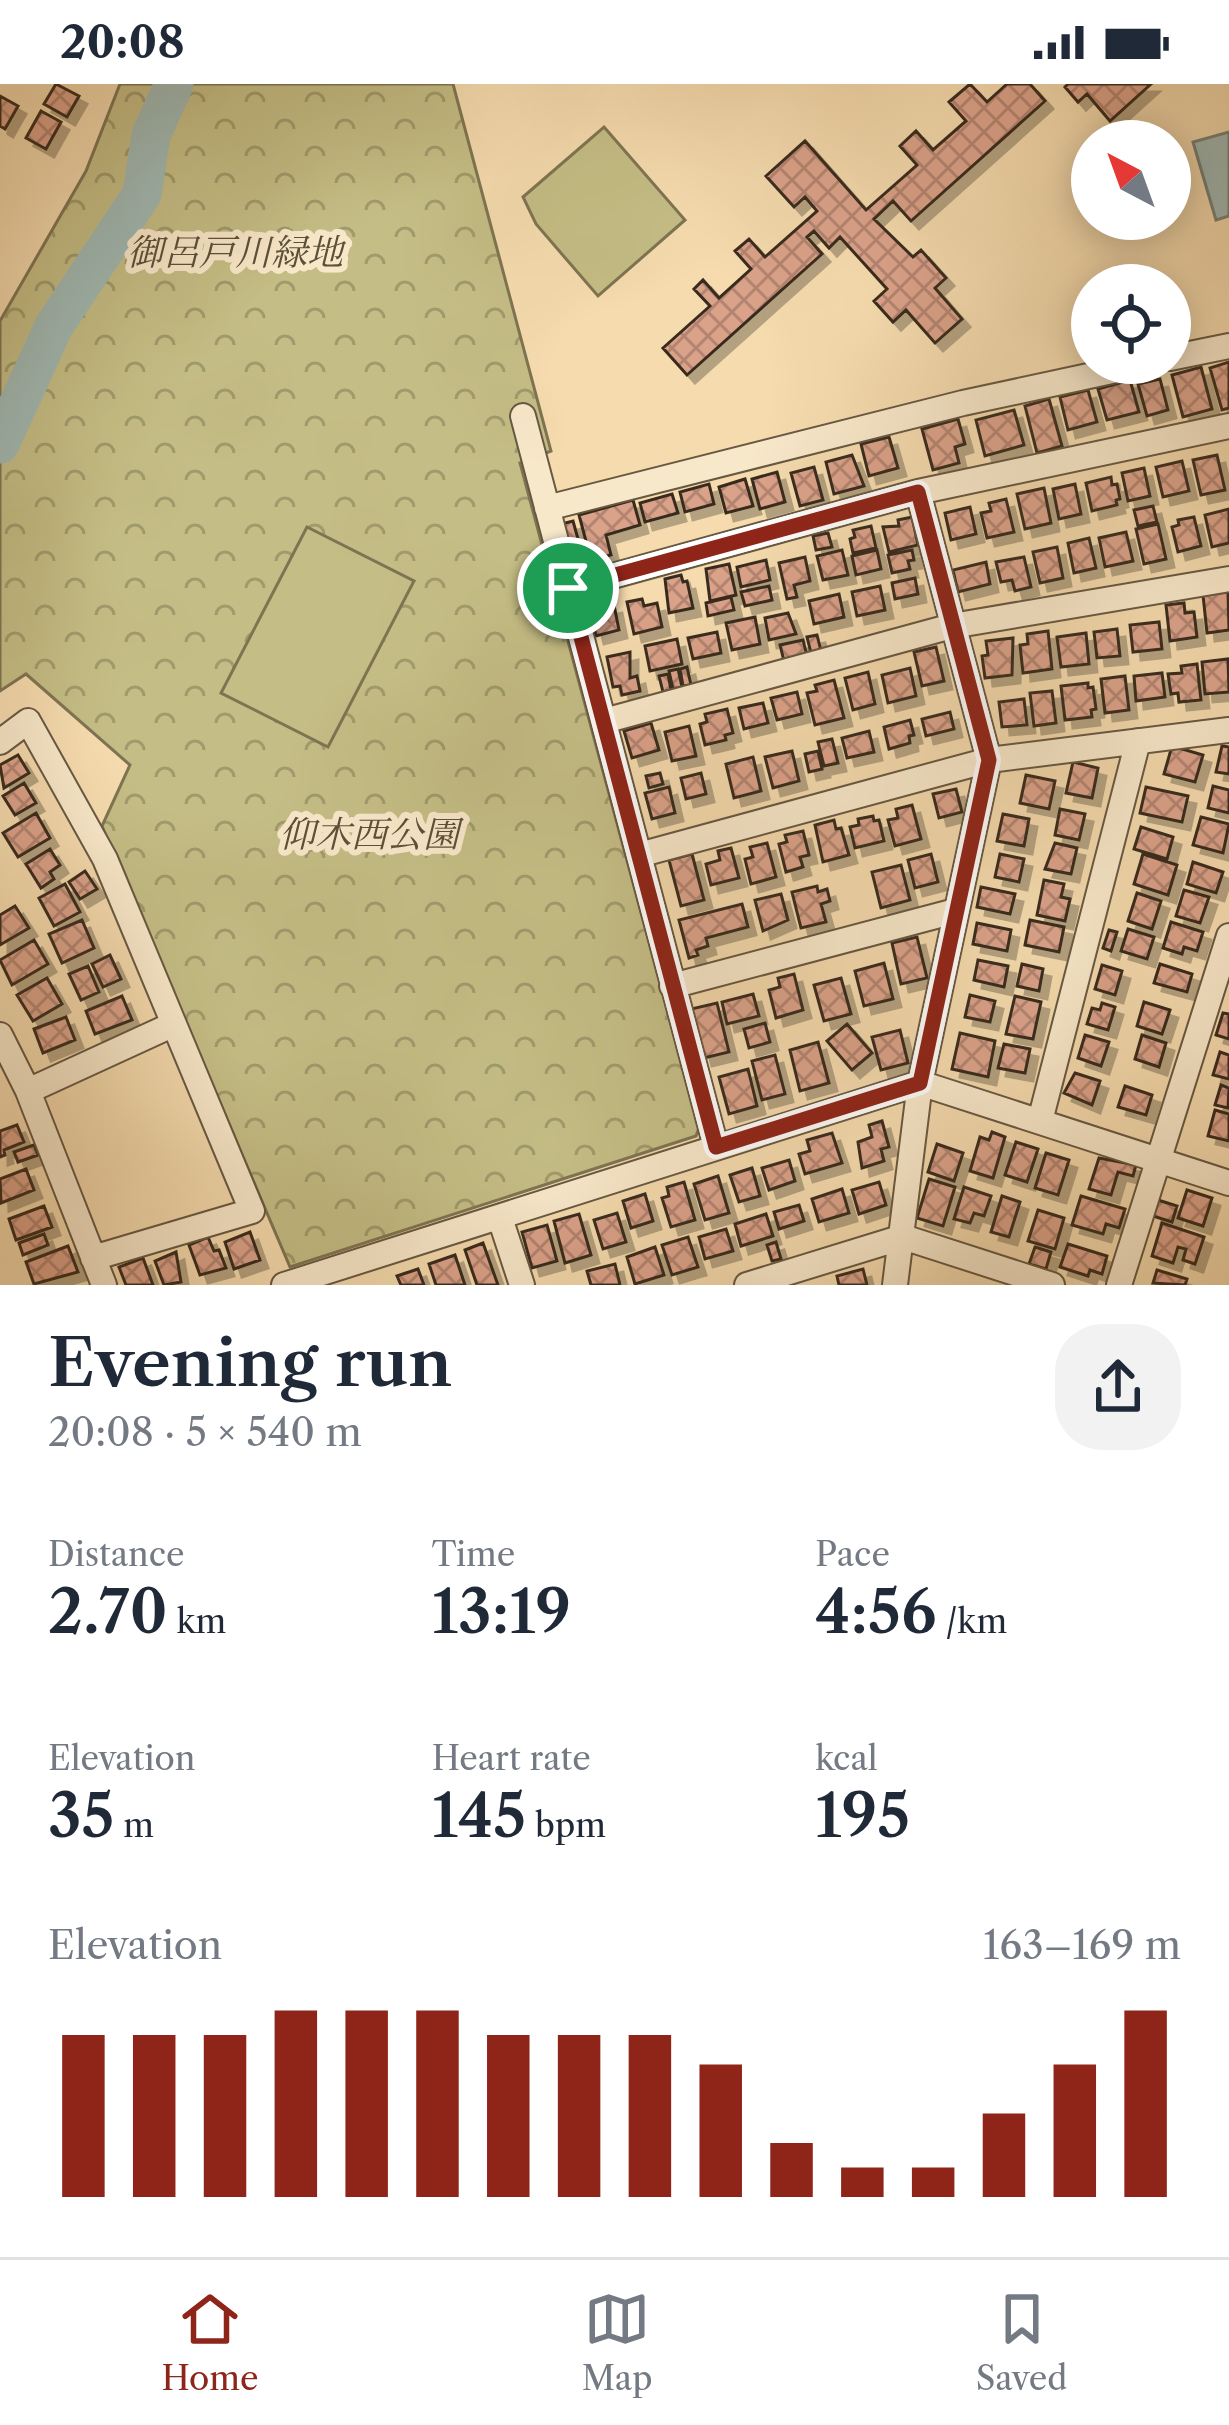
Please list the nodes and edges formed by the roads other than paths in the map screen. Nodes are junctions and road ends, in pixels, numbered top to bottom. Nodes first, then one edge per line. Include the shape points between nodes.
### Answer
1 (1229, 346) edge
2 (1191, 354) edge
3 (1071, 380) edge
4 (523, 416) dead end
5 (1229, 426) edge
6 (918, 492) junction
7 (547, 508) junction
8 (1229, 579) edge
9 (568, 588) junction
10 (952, 626) junction
11 (604, 721) junction
12 (1229, 730) edge
13 (1138, 741) junction
14 (0, 742) edge
15 (989, 760) junction
16 (639, 855) junction
17 (955, 911) junction
18 (1229, 936) edge
19 (672, 986) junction
20 (174, 1024) junction
21 (0, 1035) edge
22 (920, 1083) junction
23 (28, 1091) junction
24 (1040, 1120) junction
25 (716, 1147) junction
26 (1156, 1159) junction
27 (1229, 1183) edge
28 (500, 1217) junction
29 (903, 1237) junction
30 (93, 1258) junction
31 (104, 1285) edge
32 (284, 1285) edge
33 (521, 1285) edge
34 (747, 1285) edge
35 (895, 1285) edge
36 (1052, 1285) edge
37 (1120, 1285) edge

1 - 2 street
3 - 7 street
4 - 7 street
5 - 6 street
6 - 9 street
6 - 10 street
7 - 9 street
8 - 10 street
9 - 11 street
10 - 11 street
10 - 15 street
11 - 16 street
12 - 13 street
13 - 15 street
13 - 24 street
14 - 20 street via 28,721 105,859
15 - 16 street
15 - 17 street
16 - 19 street
17 - 19 street
17 - 22 street
18 - 26 street
19 - 25 street
20 - 23 street
20 - 30 street via 252,1211
21 - 23 street
22 - 24 street
22 - 25 street
22 - 29 street
23 - 30 street
24 - 26 street
25 - 28 street
26 - 27 street
26 - 37 street
28 - 32 street
28 - 33 street
29 - 34 street
29 - 35 street
29 - 36 street
30 - 31 street

